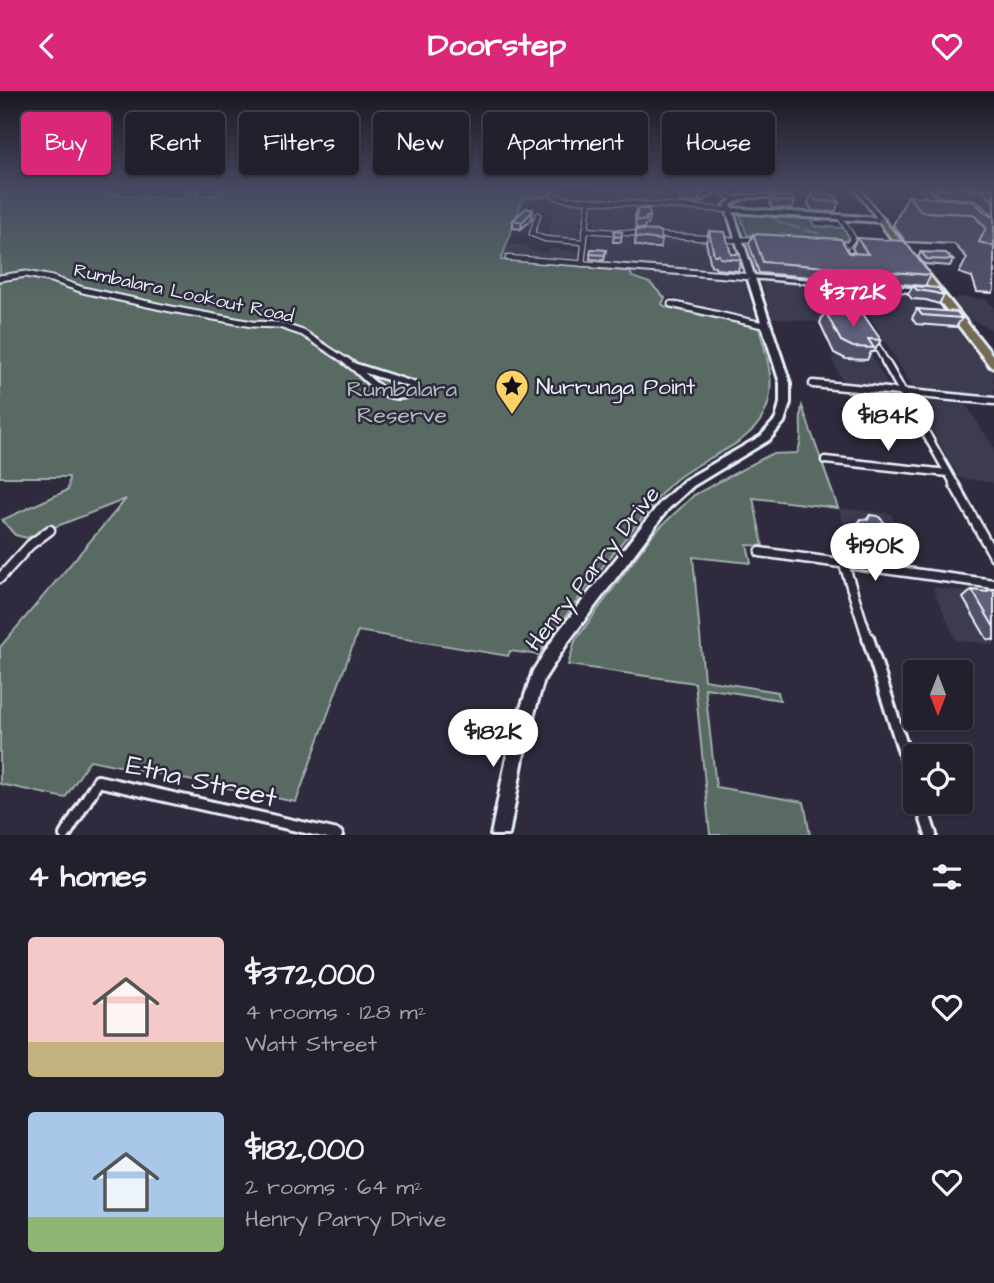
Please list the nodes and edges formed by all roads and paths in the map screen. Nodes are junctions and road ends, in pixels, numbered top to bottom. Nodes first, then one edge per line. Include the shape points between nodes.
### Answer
1 (535, 224) edge
2 (587, 224) edge
3 (734, 224) edge
4 (843, 224) edge
5 (889, 224) edge
6 (586, 230) junction
7 (740, 239) junction
8 (763, 239) edge
9 (584, 242) junction
10 (828, 244) edge
11 (508, 258) dead end
12 (582, 264) junction
13 (752, 277) junction
14 (0, 278) edge
15 (841, 284) junction
16 (938, 292) junction
17 (671, 304) dead end
18 (767, 326) junction
19 (994, 364) edge
20 (353, 366) junction
21 (813, 384) dead end
22 (904, 393) junction
23 (994, 401) edge
24 (825, 460) dead end
25 (948, 473) junction
26 (51, 530) dead end
27 (760, 552) dead end
28 (994, 556) edge
29 (844, 564) junction
30 (0, 578) edge
31 (994, 584) edge
32 (903, 749) edge
33 (924, 814) edge
34 (65, 835) edge
35 (337, 835) edge
36 (500, 835) edge
37 (931, 835) edge

1 - 9 street via 532,234 545,239
2 - 6 street
3 - 7 main road, Henry Parry Drive
4 - 10 street via 853,238 848,245
5 - 16 main road
6 - 7 street
6 - 9 street
7 - 8 street
7 - 13 main road, Henry Parry Drive
9 - 12 street
11 - 12 street
12 - 13 street
13 - 15 street
13 - 18 main road, Henry Parry Drive
14 - 20 street, Rumbalara Lookout Road via 26,274 171,309 279,325 303,333
15 - 16 street
15 - 22 street
16 - 19 main road
17 - 18 street
18 - 36 main road, Henry Parry Drive via 785,383 781,420 765,438 689,483 664,506 563,637 538,676 526,713
20 - 20 street, Rumbalara Lookout Road via 413,384 413,392 399,397 382,393
21 - 22 street
22 - 23 street
22 - 25 street
24 - 25 street
25 - 28 street
26 - 30 street
27 - 29 street
29 - 31 street
29 - 32 street
33 - 37 street
34 - 35 street, Etna Street via 98,781

